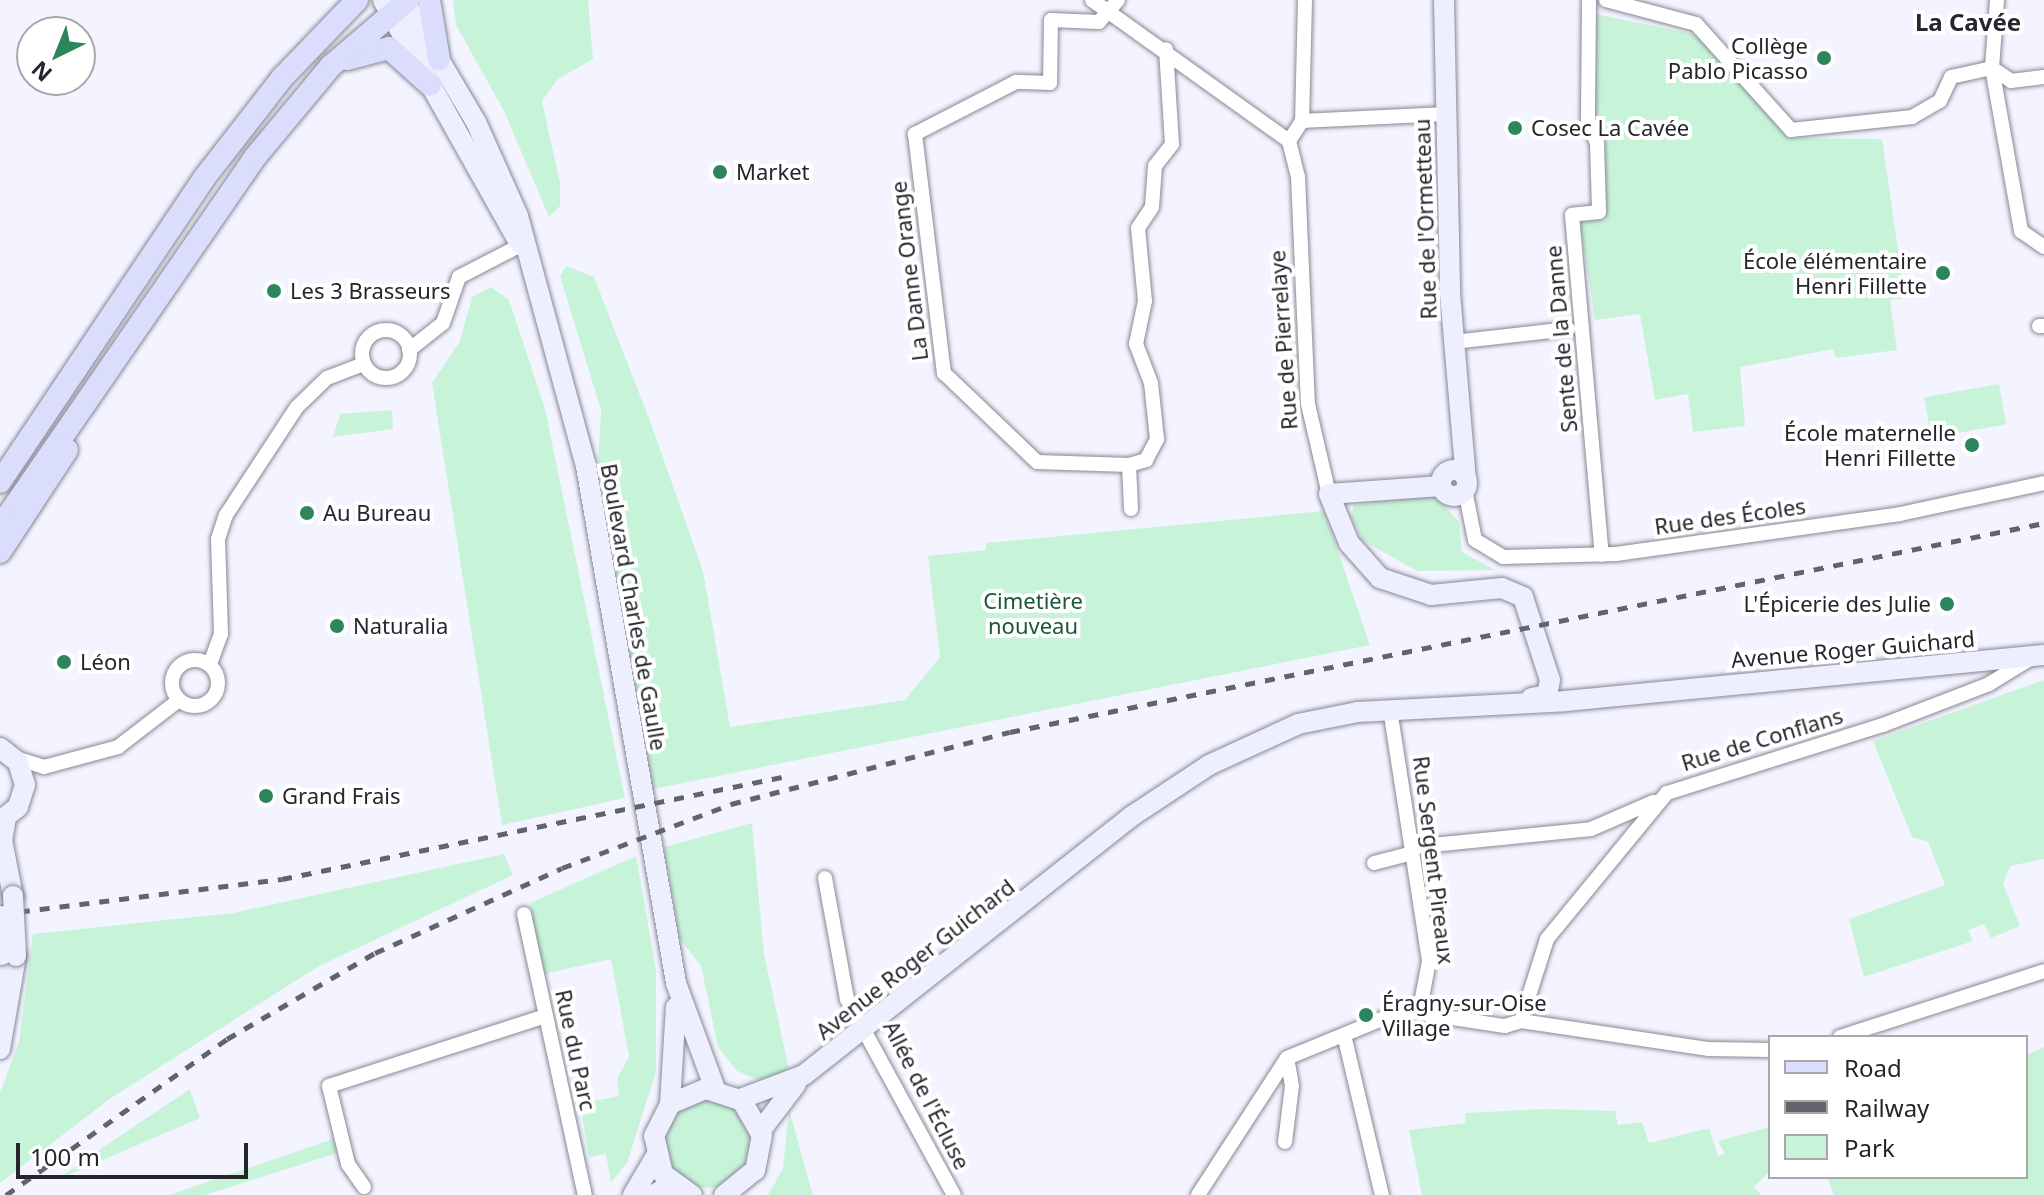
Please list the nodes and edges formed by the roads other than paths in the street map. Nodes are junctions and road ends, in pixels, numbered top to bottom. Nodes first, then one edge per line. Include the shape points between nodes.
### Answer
1 (343, 0) edge
2 (357, 0) edge
3 (367, 0) edge
4 (429, 0) edge
5 (1092, 0) edge
6 (1305, 0) edge
7 (1444, 0) edge
8 (1589, 0) edge
9 (1606, 0) edge
10 (1997, 0) edge
11 (397, 3) edge
12 (1113, 6) edge
13 (324, 32) junction
14 (1166, 49) junction
15 (439, 59) junction
16 (331, 66) junction
17 (1992, 68) junction
18 (2044, 77) edge
19 (430, 85) junction
20 (1445, 114) junction
21 (1302, 121) junction
22 (1289, 141) junction
23 (521, 245) junction
24 (2044, 247) edge
25 (141, 318) junction
26 (1568, 329) dead end
27 (1454, 342) junction
28 (409, 350) junction
29 (364, 364) junction
30 (1129, 465) junction
31 (1455, 481) junction
32 (0, 482) edge
33 (2044, 483) edge
34 (1329, 494) junction
35 (1131, 509) dead end
36 (0, 527) edge
37 (0, 552) edge
38 (1602, 555) junction
39 (2039, 656) edge
40 (210, 664) junction
41 (1546, 690) junction
42 (179, 700) junction
43 (1390, 710) junction
44 (7, 753) edge
45 (48, 766) junction
46 (24, 789) junction
47 (1657, 800) junction
48 (3, 819) edge
49 (1412, 850) junction
50 (1374, 863) dead end
51 (825, 878) dead end
52 (4, 898) edge
53 (524, 914) dead end
54 (9, 956) junction
55 (2044, 971) edge
56 (676, 983) junction
57 (0, 984) edge
58 (1413, 1012) junction
59 (546, 1016) junction
60 (1521, 1021) junction
61 (869, 1027) junction
62 (1846, 1035) edge
63 (1345, 1039) junction
64 (0, 1049) edge
65 (1768, 1050) edge
66 (1287, 1058) junction
67 (804, 1075) junction
68 (715, 1089) junction
69 (740, 1099) junction
70 (670, 1104) junction
71 (761, 1130) junction
72 (1285, 1142) dead end
73 (656, 1156) junction
74 (673, 1184) junction
75 (364, 1187) dead end
76 (743, 1190) edge
77 (585, 1195) edge
78 (633, 1195) edge
79 (653, 1195) edge
80 (692, 1195) edge
81 (724, 1195) edge
82 (954, 1195) edge
83 (1198, 1195) edge
84 (1382, 1195) edge

1 - 13 main road
2 - 13 main road
3 - 16 main road
4 - 15 main road
5 - 12 street
6 - 21 street
7 - 20 main road, Rue de l'Ormetteau
8 - 38 street, Sente de la Danne via 1588,120 1597,143 1599,212 1572,215
9 - 17 street via 1696,24 1791,130 1912,117 1940,101 1951,77
10 - 17 street
11 - 15 main road, Boulevard Charles de Gaulle
11 - 16 main road
11 - 19 main road, Boulevard Charles de Gaulle
12 - 14 street
12 - 30 street, La Danne Orange via 1099,22 1051,20 1050,83 1016,82 915,134 944,373 1037,462
13 - 32 main road via 205,177
14 - 22 street
14 - 30 street via 1172,144 1155,166 1152,207 1138,228 1145,301 1136,344 1151,383 1157,439 1146,460
15 - 23 main road, Boulevard Charles de Gaulle via 515,203
16 - 19 main road via 389,48
16 - 25 main road via 225,197
17 - 18 street via 2011,81
17 - 24 street via 2021,231
19 - 23 main road, Boulevard Charles de Gaulle
20 - 21 street
20 - 27 main road, Rue de l'Ormetteau
21 - 22 street
22 - 34 street, Rue de Pierrelaye via 1298,177 1308,404
23 - 28 street via 459,277 443,323
23 - 56 main road, Boulevard Charles de Gaulle via 586,466
25 - 36 main road
25 - 37 main road via 141,339
26 - 27 street, Sente de la Danne
27 - 31 main road, Rue de l'Ormetteau via 1460,437
28 - 29 street via 397,375 375,375
28 - 29 street via 395,332 379,331 362,348
29 - 40 street via 327,378 302,401 226,515 218,539 221,634
30 - 35 street
31 - 34 main road
31 - 38 street, Rue des Écoles via 1475,540 1486,551 1503,557
33 - 38 street, Rue des Écoles via 1900,514
34 - 41 main road, Rue de Pierrelaye via 1349,543 1380,578 1431,595 1502,588 1523,597
39 - 41 main road, Avenue Roger Guichard via 1667,688
39 - 47 street, Rue de Conflans via 1965,693 1759,767 1682,786
40 - 42 street via 189,660 176,669 172,682
40 - 42 street via 219,684 213,698 200,706
41 - 43 main road, Avenue Roger Guichard
41 - 43 main road, Avenue Roger Guichard via 1468,709
42 - 45 street via 118,747
43 - 49 street, Rue Sergent Pireaux
43 - 61 main road, Avenue Roger Guichard via 1281,730 1177,788
44 - 45 street
44 - 46 main road
45 - 46 street
46 - 48 main road
47 - 49 street via 1591,829
47 - 60 street, Rue de Conflans via 1547,939
48 - 52 main road
49 - 50 street
49 - 58 street, Rue Sergent Pireaux via 1429,961
51 - 61 street, Allée de l'Écluse via 847,999
52 - 54 main road, bridge
53 - 59 street, Rue du Parc
54 - 57 main road
54 - 64 main road
55 - 62 street
56 - 68 main road, Boulevard Charles de Gaulle
56 - 70 main road, Boulevard Charles de Gaulle
58 - 60 street via 1505,1026
58 - 63 street
59 - 75 street via 329,1086 348,1164
59 - 77 street, Rue du Parc
60 - 65 street via 1709,1049
61 - 67 main road, Avenue Roger Guichard
61 - 82 street, Allée de l'Écluse
63 - 66 street
63 - 84 street
66 - 72 street via 1292,1086
66 - 83 street
67 - 69 main road, Avenue Roger Guichard
67 - 71 main road, Avenue Roger Guichard
68 - 69 main road
68 - 70 main road
69 - 71 main road
70 - 73 main road, Boulevard Charles de Gaulle via 655,1130
71 - 76 main road via 760,1159
73 - 74 main road
73 - 78 main road
74 - 79 main road
74 - 80 main road
76 - 81 main road

